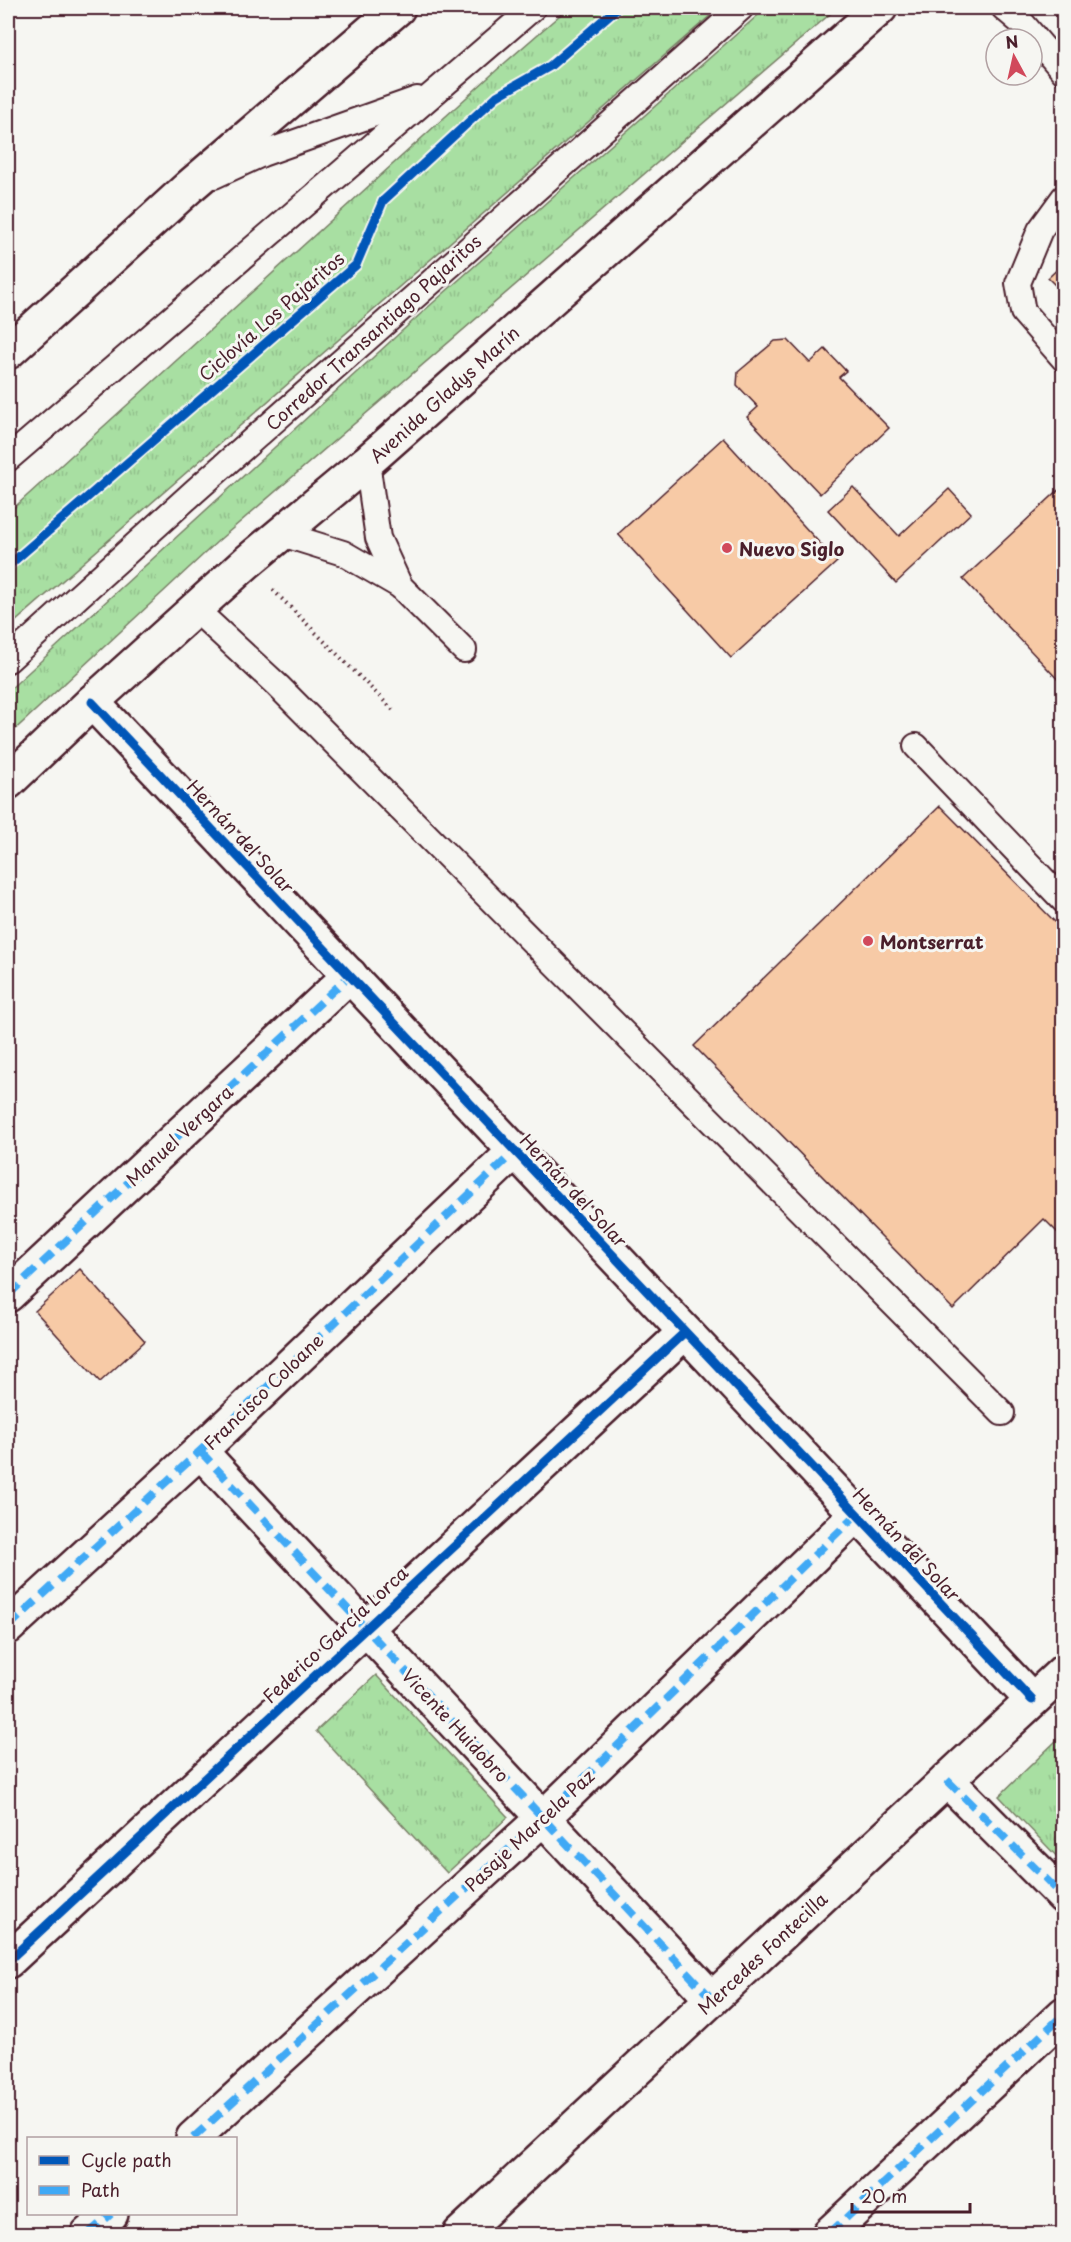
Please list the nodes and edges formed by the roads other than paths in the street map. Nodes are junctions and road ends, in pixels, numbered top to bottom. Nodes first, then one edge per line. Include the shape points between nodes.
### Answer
1 (398, 8) edge
2 (533, 8) edge
3 (741, 8) edge
4 (880, 8) edge
5 (1004, 8) edge
6 (1064, 72) edge
7 (431, 95) junction
8 (189, 187) junction
9 (1064, 197) edge
10 (8, 352) edge
11 (1064, 359) edge
12 (8, 459) edge
13 (367, 462) junction
14 (282, 534) junction
15 (400, 586) junction
16 (195, 609) junction
17 (464, 650) dead end
18 (8, 660) edge
19 (92, 702) junction
20 (916, 747) dead end
21 (8, 782) edge
22 (1064, 900) edge
23 (350, 975) junction
24 (515, 1151) junction
25 (8, 1295) edge
26 (685, 1332) junction
27 (1002, 1413) dead end
28 (200, 1451) junction
29 (857, 1514) junction
30 (8, 1628) edge
31 (366, 1628) junction
32 (1064, 1671) edge
33 (1032, 1701) junction
34 (947, 1780) junction
35 (543, 1818) junction
36 (1064, 1898) edge
37 (8, 1961) edge
38 (712, 2000) junction
39 (1064, 2014) edge
40 (195, 2137) edge
41 (110, 2215) edge
42 (88, 2235) edge
43 (460, 2235) edge
44 (829, 2235) edge

1 - 8 street
2 - 7 lane
3 - 18 lane, Corredor Transantiago Pajaritos
4 - 13 street, Avenida Gladys Marín
5 - 6 lane
7 - 8 lane via 262,154
7 - 12 lane
8 - 10 street
9 - 11 lane via 1040,230 1018,283 1023,312
13 - 14 street, Avenida Gladys Marín
13 - 15 lane via 378,538
14 - 15 lane via 343,553
14 - 16 street, Avenida Gladys Marín
15 - 17 lane
16 - 19 street, Avenida Gladys Marín
16 - 27 lane via 294,702
19 - 21 street, Avenida Gladys Marín
19 - 23 street, Hernán del Solar
20 - 22 lane
23 - 24 street, Hernán del Solar
23 - 25 street, Manuel Vergara
24 - 26 street, Hernán del Solar
24 - 28 street, Francisco Coloane
26 - 29 street, Hernán del Solar
26 - 31 street, Federico García Lorca
28 - 30 street, Francisco Coloane
28 - 31 street, Vicente Huidobro
29 - 33 street, Hernán del Solar
29 - 35 street, Pasaje Marcela Paz
31 - 35 street, Vicente Huidobro
31 - 37 street, Federico García Lorca
32 - 33 street, Mercedes Fontecilla
33 - 34 street, Mercedes Fontecilla
34 - 36 street
34 - 38 street, Mercedes Fontecilla
35 - 38 street, Vicente Huidobro
35 - 40 street, Pasaje Marcela Paz
38 - 43 street, Mercedes Fontecilla
39 - 44 street
41 - 42 street

